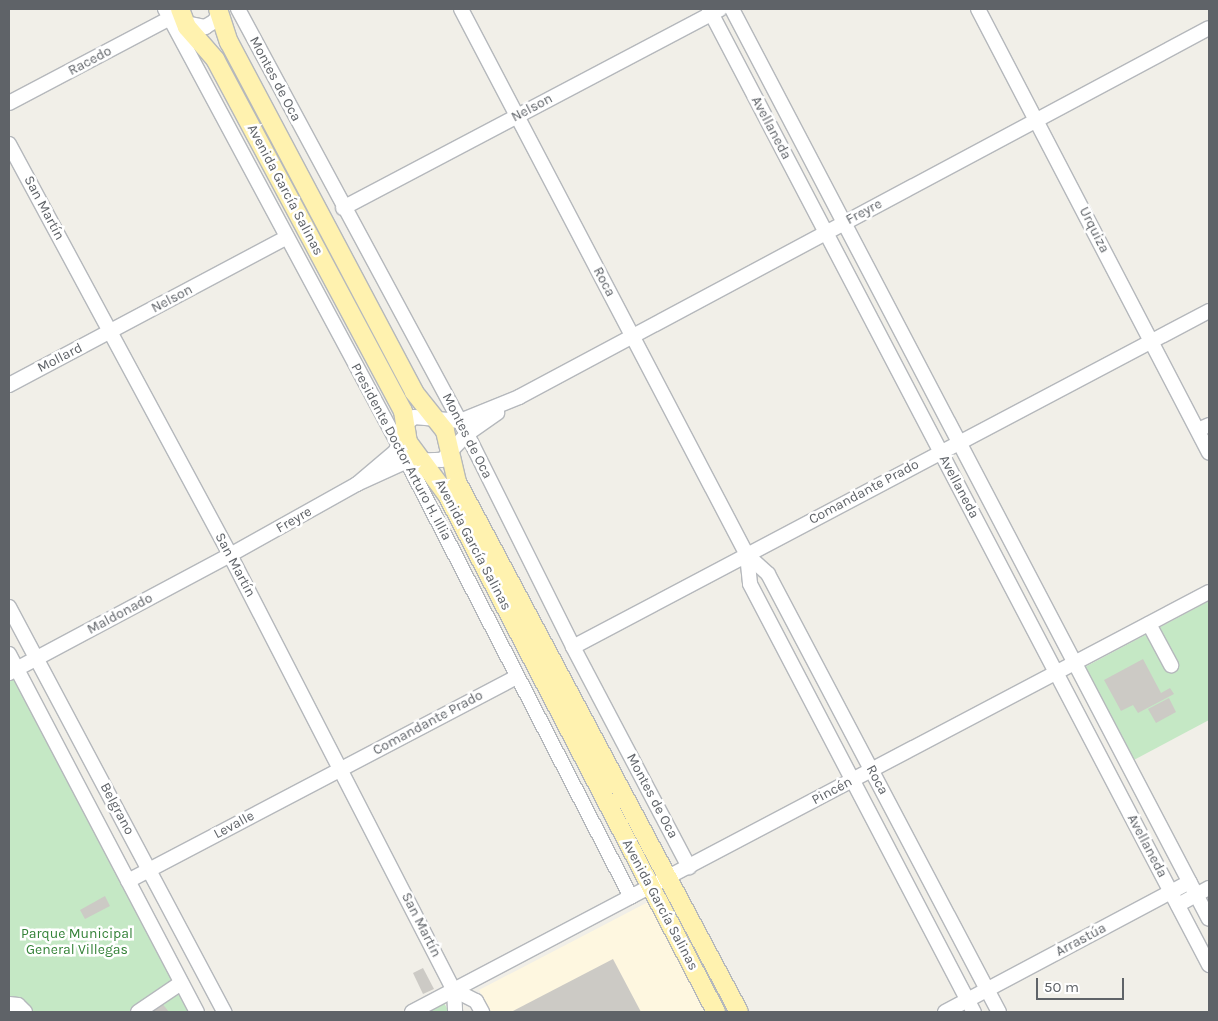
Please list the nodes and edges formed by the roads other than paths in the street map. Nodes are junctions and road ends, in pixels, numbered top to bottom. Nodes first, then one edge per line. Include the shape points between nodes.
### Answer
1 (219, 9) edge
2 (238, 9) edge
3 (461, 9) edge
4 (732, 9) edge
5 (978, 9) edge
6 (713, 10) edge
7 (175, 14) edge
8 (1209, 28) edge
9 (9, 103) edge
10 (517, 116) junction
11 (1037, 120) junction
12 (9, 144) edge
13 (343, 208) junction
14 (844, 222) junction
15 (826, 232) junction
16 (286, 238) junction
17 (1209, 311) edge
18 (110, 332) junction
19 (633, 337) junction
20 (1151, 340) junction
21 (9, 385) edge
22 (435, 419) junction
23 (406, 422) junction
24 (464, 428) junction
25 (1204, 428) edge
26 (960, 442) junction
27 (398, 444) junction
28 (941, 452) junction
29 (1209, 452) edge
30 (449, 454) junction
31 (413, 460) junction
32 (357, 484) junction
33 (747, 555) junction
34 (230, 556) junction
35 (1209, 592) edge
36 (9, 607) edge
37 (1149, 624) junction
38 (573, 647) junction
39 (9, 654) edge
40 (36, 658) junction
41 (1075, 663) junction
42 (1171, 665) dead end
43 (13, 671) edge
44 (1056, 673) junction
45 (516, 677) junction
46 (340, 769) junction
47 (872, 770) junction
48 (852, 780) junction
49 (688, 867) junction
50 (149, 870) junction
51 (668, 878) junction
52 (128, 881) junction
53 (650, 887) junction
54 (1199, 889) edge
55 (631, 897) junction
56 (1174, 899) junction
57 (1209, 917) edge
58 (1189, 926) junction
59 (1209, 965) edge
60 (182, 983) junction
61 (454, 990) junction
62 (987, 990) junction
63 (9, 1004) edge
64 (971, 1006) edge
65 (25, 1012) edge
66 (138, 1012) edge
67 (197, 1012) edge
68 (224, 1012) edge
69 (412, 1012) edge
70 (455, 1012) edge
71 (482, 1012) edge
72 (716, 1012) edge
73 (739, 1012) edge
74 (945, 1012) edge
75 (999, 1012) edge

1 - 7 street, Racedo via 215,21 206,27
1 - 22 main road, Avenida García Salinas via 233,50 414,392
2 - 13 street, Montes de Oca
3 - 10 street, Roca
4 - 14 street, Avellaneda
5 - 11 street, Urquiza
6 - 10 street, Nelson
6 - 15 street, Avellaneda
7 - 9 street, Racedo
7 - 16 street, Presidente Doctor Arturo H. Illia
7 - 23 main road, Avenida García Salinas via 213,54
8 - 11 street, Freyre
10 - 13 street, Nelson
10 - 19 street, Roca
11 - 14 street, Freyre
11 - 20 street, Urquiza
12 - 18 street, San Martín
13 - 24 street, Montes de Oca
14 - 15 street, Freyre
14 - 26 street, Avellaneda
15 - 19 street, Freyre
15 - 28 street, Avellaneda
16 - 18 street, Nelson
16 - 27 street, Presidente Doctor Arturo H. Illia
17 - 20 street, Comandante Prado
18 - 21 street, Mollard
18 - 34 street, San Martín
19 - 24 street, Freyre
19 - 33 street, Roca
20 - 25 street, Urquiza
20 - 26 street, Comandante Prado
22 - 23 street via 418,416
22 - 24 street
22 - 30 main road, Avenida García Salinas via 448,437
23 - 27 street, Freyre
23 - 31 main road, Avenida García Salinas
24 - 30 street, Freyre
24 - 38 street, Montes de Oca
25 - 29 street, Urquiza
26 - 28 street, Comandante Prado
26 - 41 street, Avellaneda
27 - 31 street, Presidente Doctor Arturo H. Illia
27 - 32 street, Freyre via 396,452
28 - 33 street, Comandante Prado
28 - 44 street, Avellaneda
30 - 31 street, Freyre via 436,461
30 - 51 main road, Avenida García Salinas via 457,482
31 - 32 street, Freyre
31 - 45 street, Presidente Doctor Arturo H. Illia
31 - 53 main road, Avenida García Salinas via 436,476 447,495
32 - 34 street, Freyre
33 - 38 street, Comandante Prado
33 - 47 street, Roca via 768,574
33 - 48 street, Roca via 750,584
34 - 40 street, Maldonado
34 - 46 street, San Martín
35 - 37 street, Pincén
36 - 40 street, Belgrano
37 - 41 street, Pincén
37 - 42 street
38 - 49 street, Montes de Oca
39 - 43 street, Belgrano
40 - 43 street, Maldonado
40 - 50 street, Belgrano
41 - 44 street, Pincén
41 - 54 street, Avellaneda
43 - 52 street, Belgrano
44 - 47 street, Pincén
44 - 56 street, Avellaneda
45 - 46 street, Comandante Prado
45 - 55 street, Presidente Doctor Arturo H. Illia
46 - 50 street, Levalle
46 - 61 street, San Martín
47 - 48 street, Pincén
47 - 62 street, Roca
48 - 49 street, Pincén
48 - 64 street, Roca
49 - 51 street, Pincén
50 - 52 street, Levalle
50 - 68 street, Belgrano
51 - 53 street, Pincén
51 - 73 main road, Avenida García Salinas
52 - 60 street, Belgrano
53 - 55 street, Pincén
53 - 72 main road, Avenida García Salinas
54 - 56 street, Arrastúa
54 - 57 street, Avellaneda
55 - 61 street, Pincén
56 - 58 street, Avellaneda
56 - 62 street, Arrastúa
57 - 58 street
58 - 59 street, Avellaneda
60 - 66 street
60 - 67 street, Belgrano
61 - 69 street, Pincén
61 - 70 street, San Martín
61 - 71 street via 476,1001
62 - 64 street, Arrastúa
62 - 75 street, Roca
63 - 65 street via 18,1005
64 - 74 street, Arrastúa

